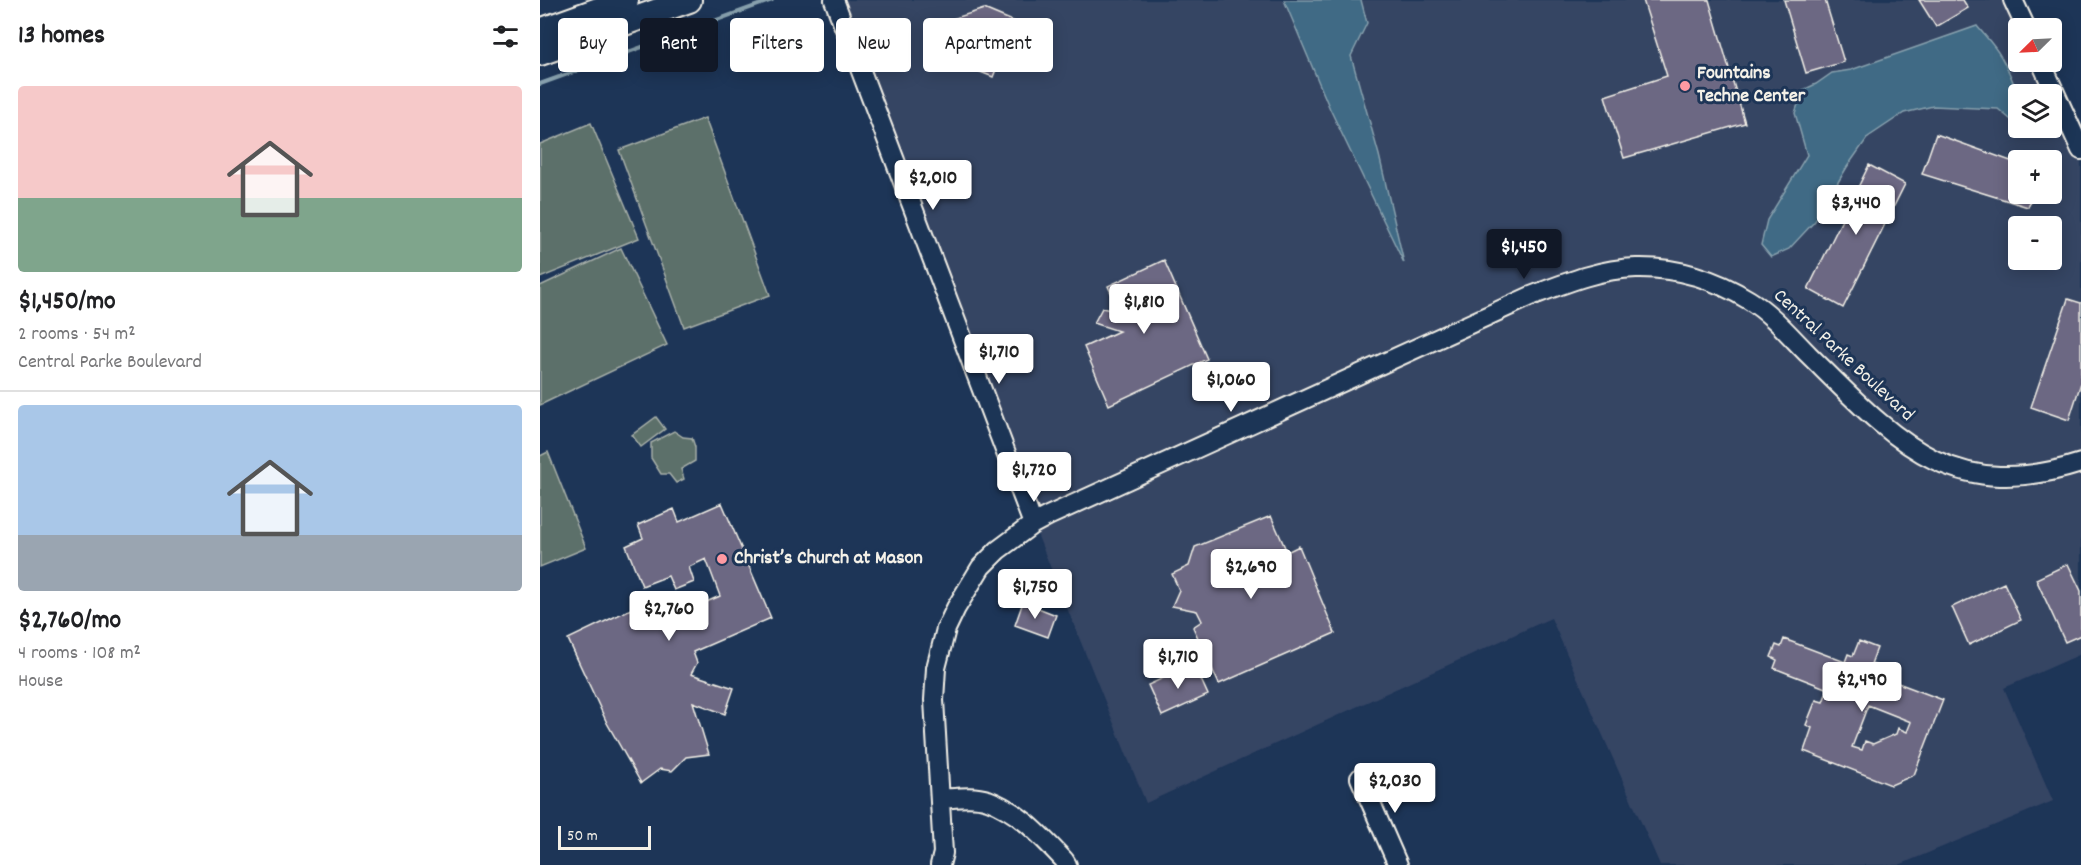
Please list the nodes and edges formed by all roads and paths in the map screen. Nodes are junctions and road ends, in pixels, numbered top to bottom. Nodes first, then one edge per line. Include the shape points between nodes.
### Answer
1 (626, 0) edge
2 (689, 0) edge
3 (834, 0) edge
4 (2013, 0) edge
5 (2021, 18) edge
6 (540, 31) edge
7 (540, 53) edge
8 (2046, 72) edge
9 (2081, 150) edge
10 (2081, 463) edge
11 (1033, 524) junction
12 (1360, 778) dead end
13 (941, 799) junction
14 (940, 865) edge
15 (1067, 865) edge
16 (1398, 865) edge

1 - 6 main road
2 - 7 main road
3 - 11 street
4 - 5 street
8 - 9 street
10 - 11 street, Central Parke Boulevard via 2053,472 2006,477 1959,470 1933,460 1885,429 1750,301 1683,272 1628,268 1592,274 1531,296
11 - 13 street, Central Parke Boulevard via 998,549 981,567 946,629 936,668 934,700
12 - 16 street
13 - 14 street, Central Parke Boulevard
13 - 15 street via 987,800 1024,819

